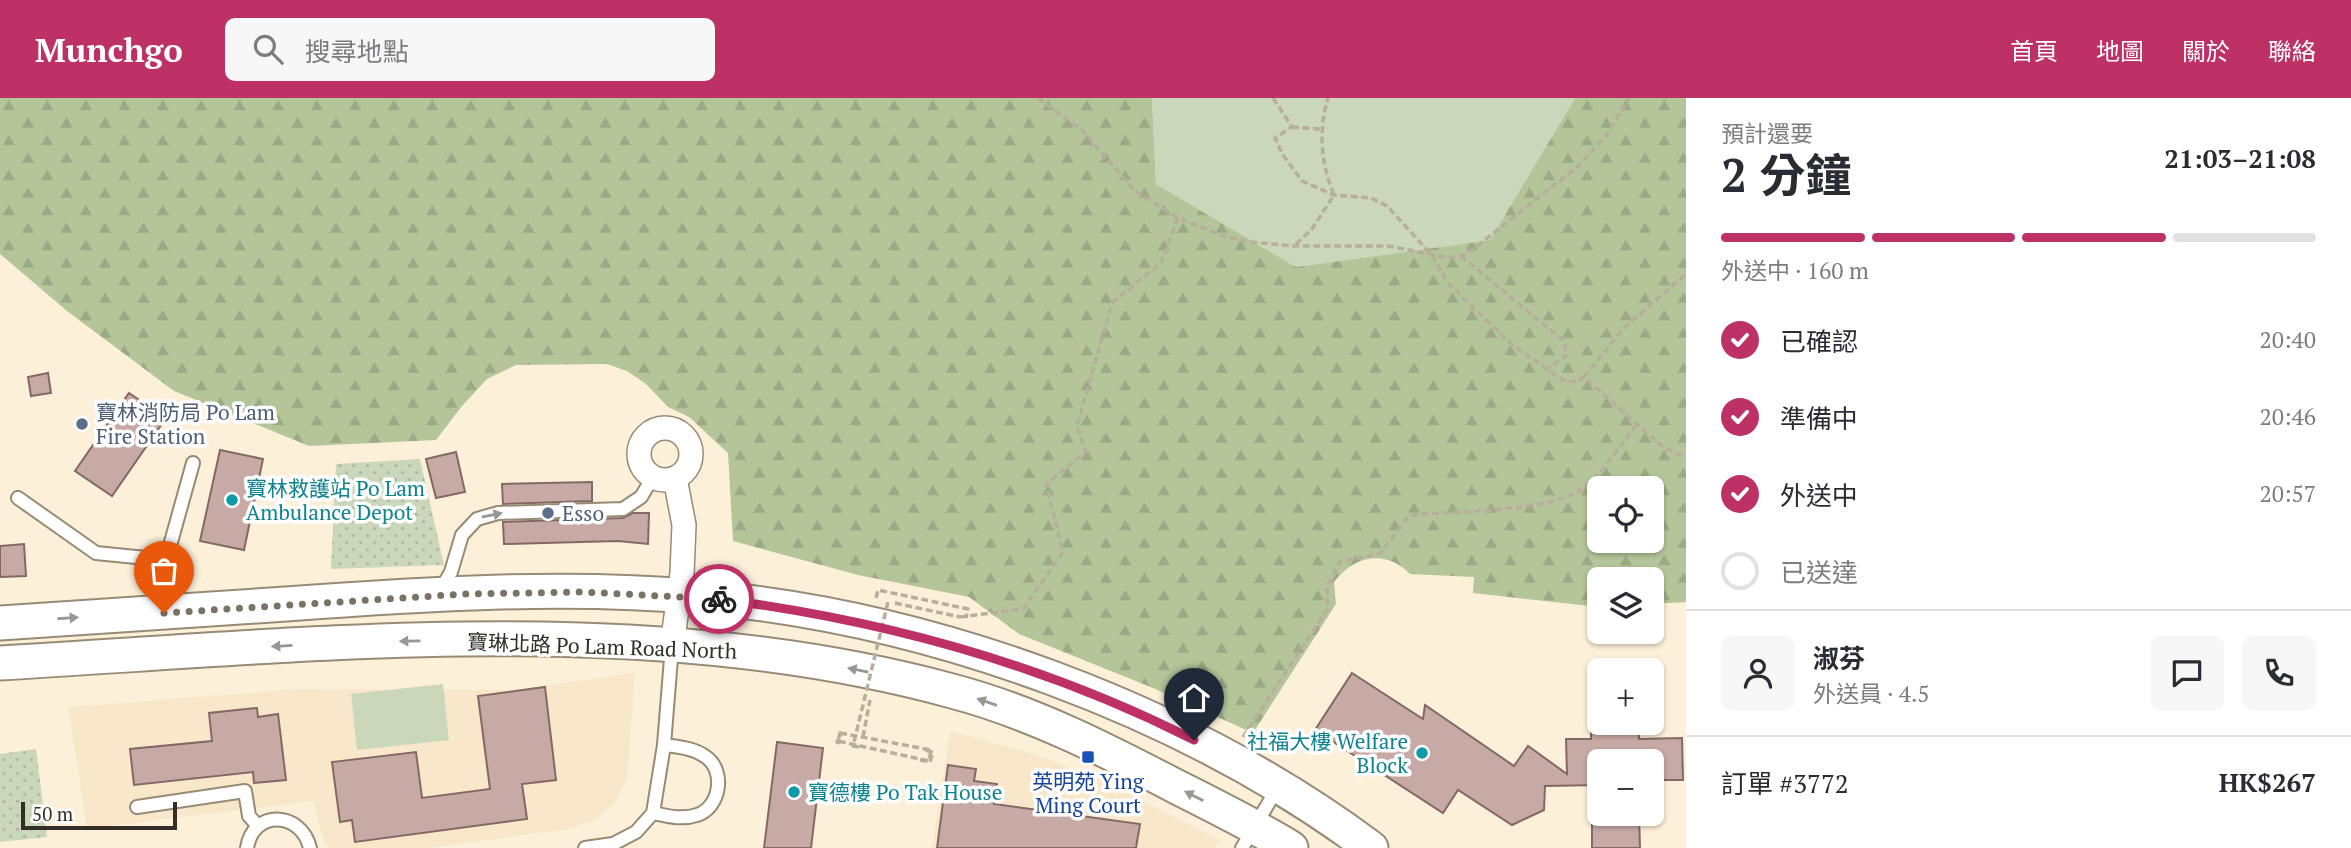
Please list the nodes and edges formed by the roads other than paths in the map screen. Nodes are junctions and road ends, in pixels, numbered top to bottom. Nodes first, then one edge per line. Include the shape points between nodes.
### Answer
1 (193, 463) dead end
2 (664, 478) joint
3 (18, 498) dead end
4 (166, 560) junction
5 (438, 594) junction
6 (679, 595) junction
7 (0, 623) edge
8 (165, 632) junction
9 (672, 645) junction
10 (0, 663) edge
11 (664, 745) junction
12 (1278, 787) junction
13 (137, 807) dead end
14 (653, 813) junction
15 (258, 826) junction
16 (1249, 837) edge
17 (247, 848) edge
18 (310, 848) edge
19 (585, 848) edge
20 (1291, 848) edge
21 (1371, 848) edge

1 - 4 lane
5 -> 2 lane via 451,572 462,535 477,519 498,513 623,509
2 - 6 street via 684,525
3 - 4 lane via 96,553
4 - 8 street
5 - 6 main road, 寶琳北路 Po Lam Road North
5 - 8 main road, 寶琳北路 Po Lam Road North
6 - 9 street
6 - 12 main road, 寶琳北路 Po Lam Road North via 820,615 971,651 1162,724
7 -> 8 main road, 寶琳北路 Po Lam Road North
9 -> 8 main road, 寶琳北路 Po Lam Road North
8 - 10 main road, 寶琳北路 Po Lam Road North
9 - 11 lane
16 -> 9 main road, 寶琳北路 Po Lam Road North via 1060,729 953,691 812,660
11 - 14 lane
11 - 14 lane via 689,748 709,758 719,778 716,800 699,815 677,818
12 - 16 lane
12 - 21 main road, 寶琳北路 Po Lam Road North
13 - 15 lane via 245,791 249,816
14 - 19 lane via 636,832 613,844
15 - 17 lane
15 - 18 lane via 276,819 295,824
16 - 20 main road, 寶琳北路 Po Lam Road North

